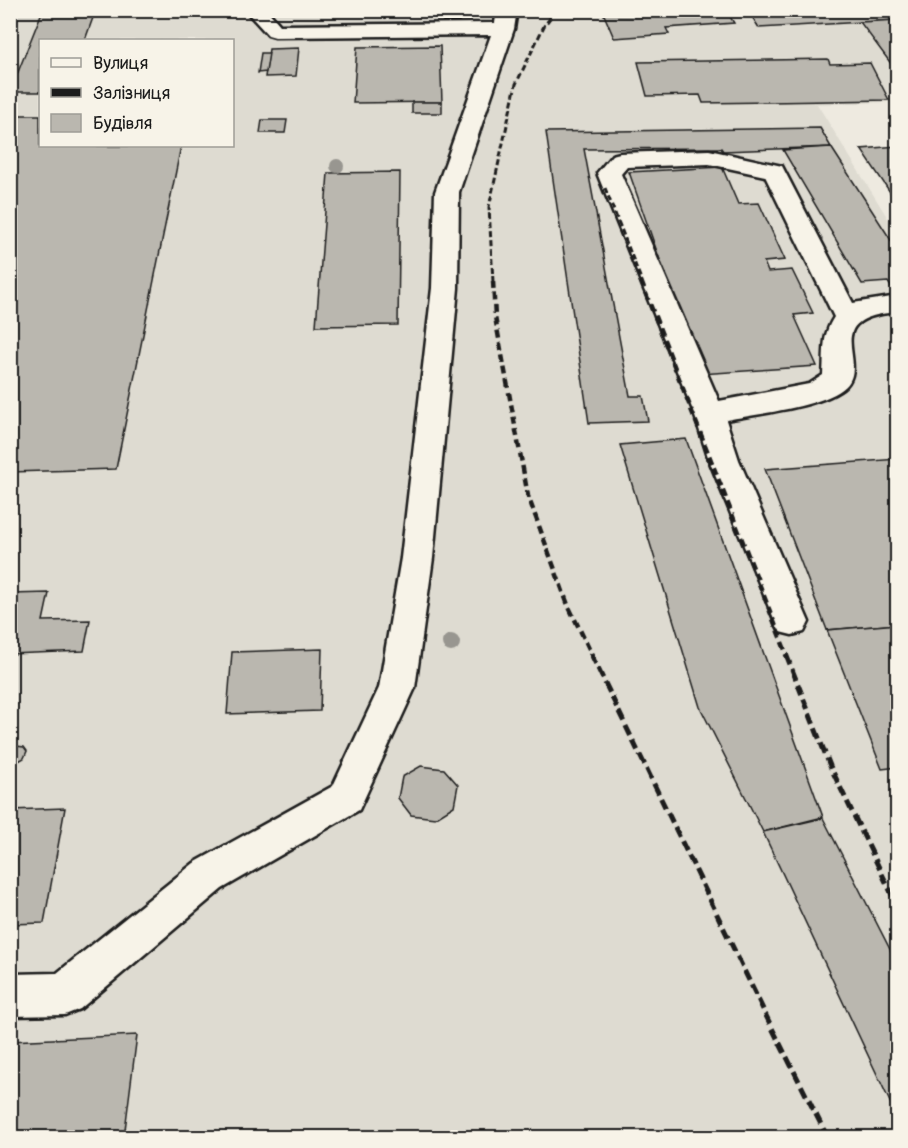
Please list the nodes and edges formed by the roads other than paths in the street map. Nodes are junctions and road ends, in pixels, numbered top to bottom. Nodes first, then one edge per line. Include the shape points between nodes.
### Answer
1 (255, 10) edge
2 (506, 20) edge
3 (897, 304) edge
4 (847, 317) junction
5 (709, 413) junction
6 (792, 622) dead end
7 (10, 995) edge

1 - 2 lane via 275,31
2 - 7 lane via 447,192 445,288 417,558 397,688 346,798 208,876 65,994
3 - 4 lane via 868,306
4 - 5 lane via 837,344 840,364 836,379 827,386 817,392
4 - 5 lane via 774,171 709,157 620,160 609,173
5 - 6 lane via 724,460

